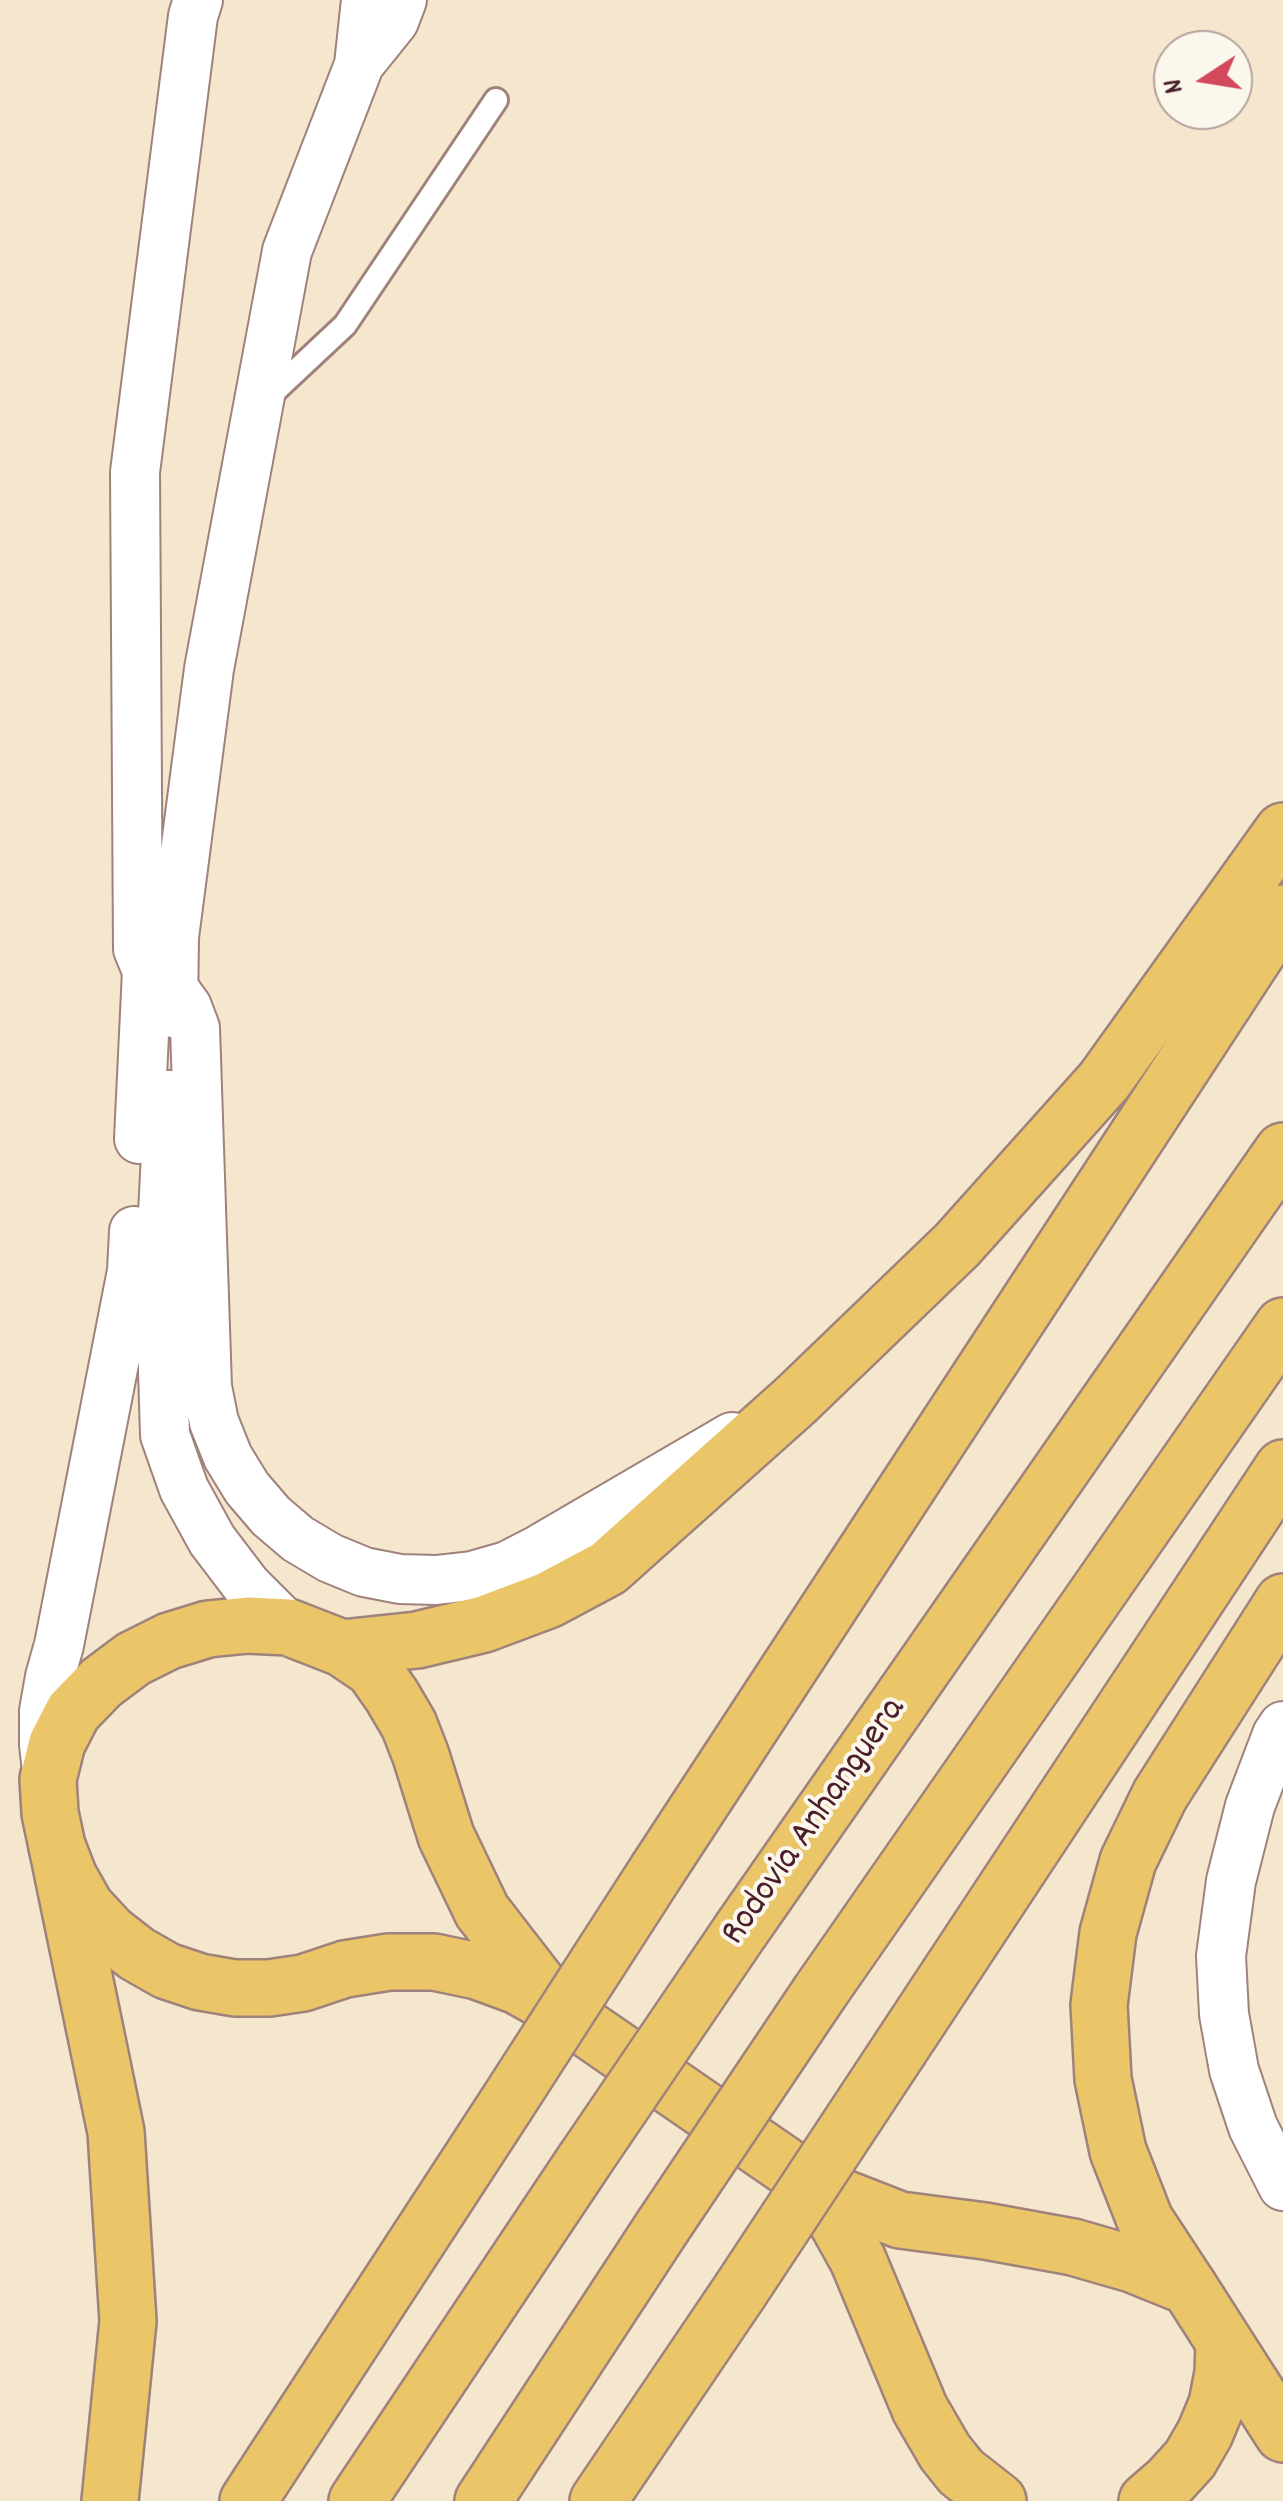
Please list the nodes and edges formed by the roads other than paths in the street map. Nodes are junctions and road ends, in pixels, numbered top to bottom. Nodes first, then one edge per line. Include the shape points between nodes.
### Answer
1 (198, 0) edge
2 (366, 0) edge
3 (402, 0) edge
4 (359, 65) junction
5 (496, 100) dead end
6 (257, 407) junction
7 (1283, 831) edge
8 (1283, 913) edge
9 (165, 966) junction
10 (1283, 1151) edge
11 (1283, 1326) edge
12 (796, 1400) junction
13 (1283, 1468) edge
14 (1283, 1602) edge
15 (288, 1626) junction
16 (342, 1648) junction
17 (1283, 1726) edge
18 (48, 1779) junction
19 (57, 1846) junction
20 (557, 2008) junction
21 (1283, 2186) edge
22 (818, 2188) junction
23 (1188, 2287) junction
24 (1224, 2342) junction
25 (1283, 2434) edge
26 (110, 2501) edge
27 (248, 2501) edge
28 (357, 2501) edge
29 (483, 2501) edge
30 (598, 2501) edge
31 (998, 2501) edge
32 (1146, 2501) edge

1 - 9 street via 136,472 138,949
2 - 4 street
3 - 4 street
4 - 6 street via 286,251
5 - 6 lane via 345,324
6 - 9 street via 208,669
7 - 12 main road via 1104,1081 956,1245
8 - 27 main road, bridge
9 - 12 street via 195,1028 207,1386 214,1422 247,1488 298,1539 364,1572 400,1579 472,1576 540,1549
9 - 15 street via 165,1435 184,1490 212,1540
9 - 18 street via 132,1271 44,1711
10 - 28 main road, Rodovia Anhanguera, bridge via 741,1930
11 - 29 main road, bridge via 820,1992
12 - 16 main road via 608,1568 484,1624
13 - 30 main road, bridge
14 - 23 main road via 1160,1795 1128,1861 1108,1932 1099,2005 1103,2079 1118,2152 1145,2220
15 - 16 main road
15 - 18 main road via 208,1630 134,1660 73,1712
16 - 20 main road via 372,1669 392,1696 482,1911
17 - 21 street via 1250,1806 1221,1956 1234,2070
18 - 19 main road
19 - 20 main road via 86,1907 110,1933 167,1971 200,1982 269,1988 389,1962 434,1962 477,1970
19 - 26 main road via 116,2132 128,2321
20 - 22 main road
22 - 23 main road via 900,2220 1073,2247
22 - 31 main road via 858,2260 920,2409 961,2472
23 - 24 main road
24 - 25 main road
24 - 32 main road via 1217,2404 1205,2433 1190,2459

